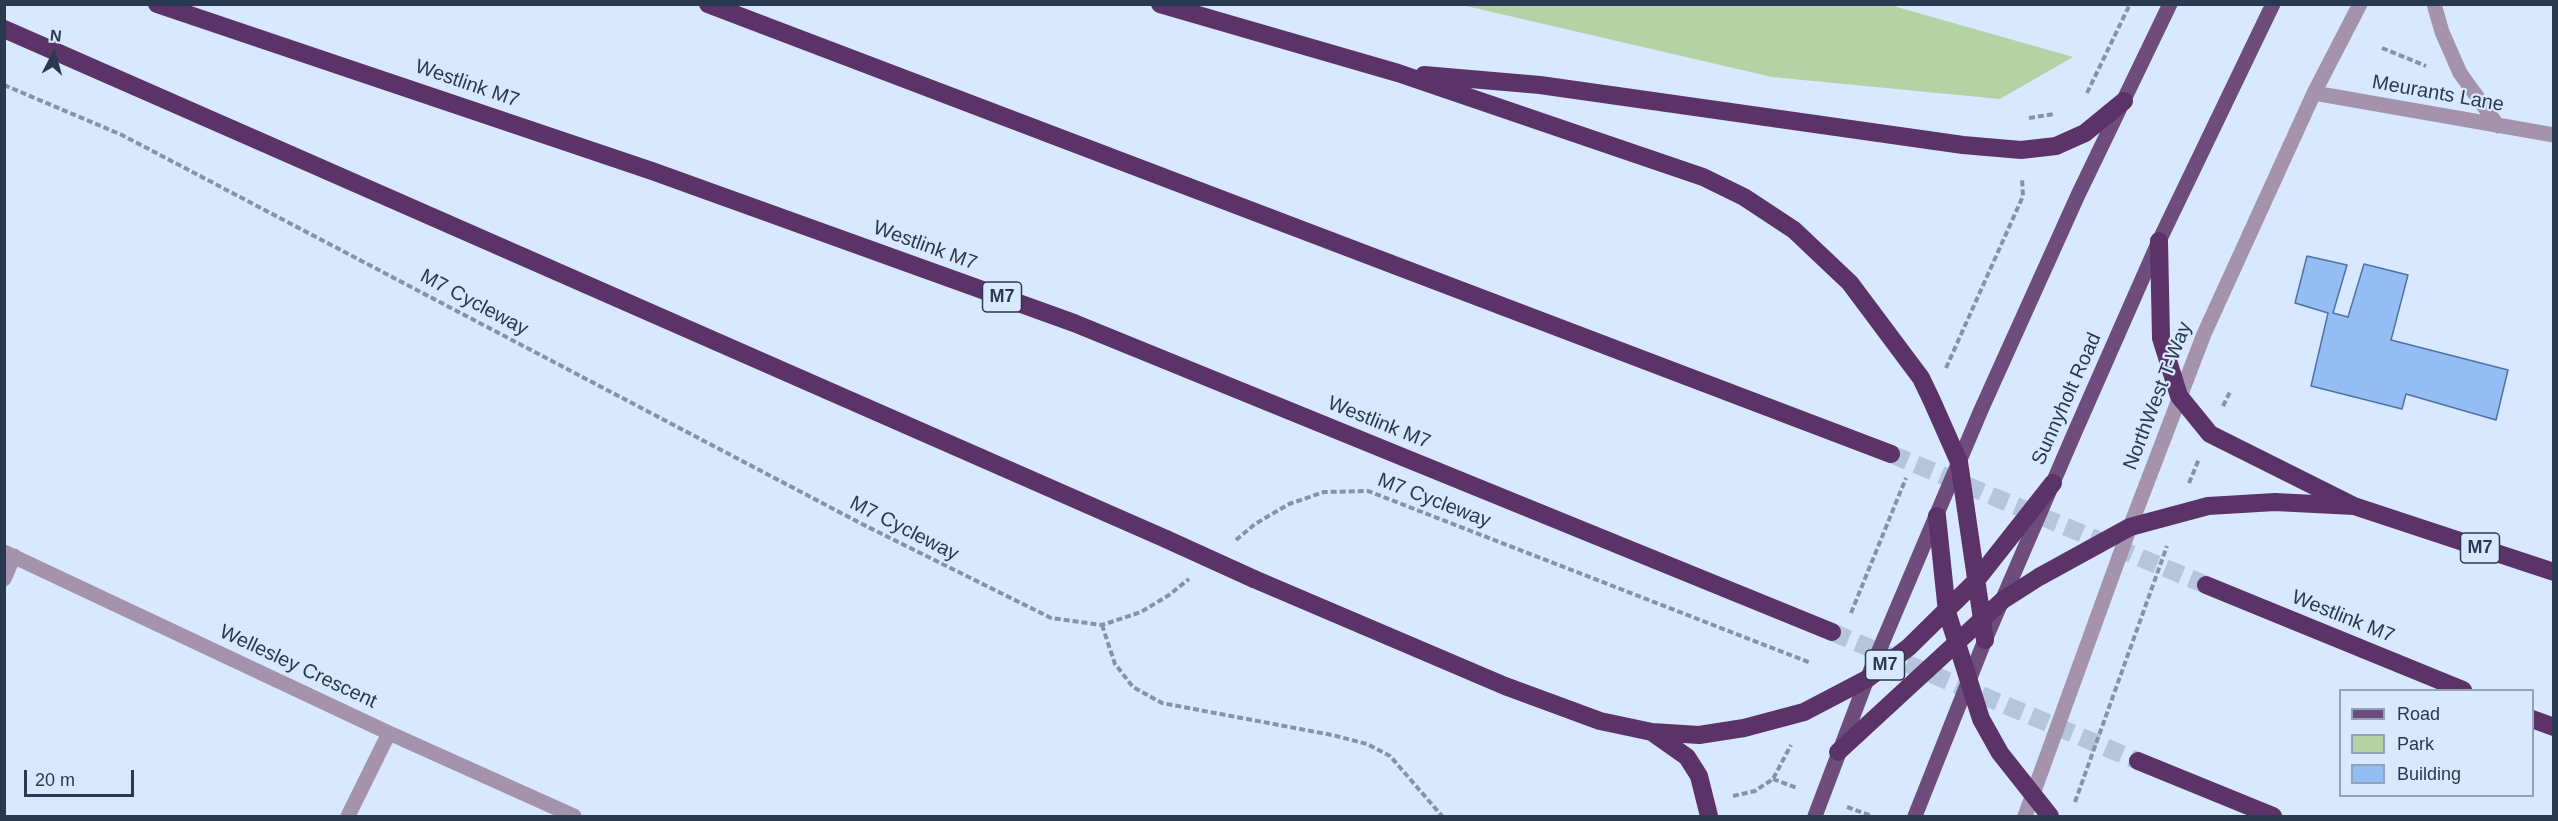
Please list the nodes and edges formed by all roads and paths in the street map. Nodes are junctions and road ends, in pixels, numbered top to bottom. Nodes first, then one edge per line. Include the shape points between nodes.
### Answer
1 (158, 4) edge
2 (708, 4) edge
3 (1160, 4) edge
4 (2130, 4) edge
5 (2170, 4) edge
6 (2273, 4) edge
7 (2360, 4) edge
8 (2434, 4) edge
9 (4, 28) edge
10 (2382, 48) dead end
11 (2430, 67) dead end
12 (1398, 73) junction
13 (4, 85) edge
14 (2314, 93) junction
15 (2085, 98) dead end
16 (2124, 101) junction
17 (2058, 114) dead end
18 (2021, 119) dead end
19 (2498, 126) junction
20 (2553, 135) edge
21 (2022, 176) dead end
22 (2159, 241) junction
23 (1949, 360) dead end
24 (2179, 396) junction
25 (1891, 454) tunnel mouth
26 (1959, 462) junction
27 (1909, 469) dead end
28 (2053, 483) junction
29 (2354, 506) junction
30 (1937, 516) junction
31 (2130, 527) junction
32 (1229, 545) dead end
33 (2166, 548) dead end
34 (9, 554) edge
35 (2553, 572) edge
36 (1195, 574) dead end
37 (4, 579) edge
38 (1975, 582) junction
39 (2206, 585) tunnel mouth
40 (2003, 600) junction
41 (1947, 612) junction
42 (1851, 615) dead end
43 (1981, 621) junction
44 (1102, 626) junction
45 (1832, 632) tunnel mouth
46 (1985, 640) junction
47 (1957, 644) junction
48 (1811, 663) dead end
49 (1867, 679) junction
50 (1969, 682) junction
51 (2461, 689) edge
52 (2534, 720) edge
53 (2553, 727) edge
54 (1652, 732) junction
55 (389, 733) junction
56 (1838, 752) junction
57 (1787, 755) dead end
58 (2138, 761) tunnel mouth
59 (2080, 791) dead end
60 (2033, 796) junction
61 (1728, 797) dead end
62 (348, 816) edge
63 (574, 816) edge
64 (1442, 816) edge
65 (1709, 816) edge
66 (1815, 816) edge
67 (1915, 816) edge
68 (2025, 816) edge
69 (2050, 816) edge
70 (2273, 816) edge

1 - 45 highway, Westlink M7 / M7 via 652,171 1074,323
2 - 25 highway
3 - 12 highway
4 - 15 path
5 - 16 main road
6 - 22 main road, Sunnyholt Road
7 - 14 street, NorthWest T-Way
8 - 19 street via 2460,73
9 - 54 highway, M7, bridge via 1254,579 1505,686 1600,721
10 - 11 path
12 - 16 highway via 1540,85 2021,150 2056,146 2085,133
12 - 26 highway via 1703,177 1744,197 1794,230 1850,284 1921,378
13 - 44 path, M7 Cycleway via 122,135 979,584 1051,618
14 - 19 street, Meurants Lane
14 - 24 street, NorthWest T-Way
16 - 26 main road
17 - 18 path
19 - 20 street, Meurants Lane
21 - 23 path via 2023,196
22 - 24 highway, M7 via 2162,338
22 - 28 main road, Sunnyholt Road
24 - 29 highway, M7 via 2210,434
24 - 31 street, NorthWest T-Way
26 - 30 main road
26 - 38 highway
27 - 42 path
28 - 38 highway, M7
28 - 40 main road, Sunnyholt Road
29 - 31 highway via 2275,502 2208,506
29 - 35 highway, M7
30 - 41 highway
30 - 49 main road
31 - 40 highway
31 - 60 street, NorthWest T-Way
32 - 48 path, M7 Cycleway via 1289,504 1324,492 1368,491
33 - 59 path
34 - 37 street
34 - 55 street, Wellesley Crescent
36 - 44 path, M7 Cycleway via 1141,612
38 - 41 highway, M7
38 - 43 highway
39 - 51 highway, Westlink M7
40 - 43 highway
40 - 46 main road, Sunnyholt Road
41 - 47 highway
41 - 49 highway, M7
43 - 46 highway
43 - 47 highway
44 - 64 path via 1115,664 1133,687 1162,703 1367,744 1390,756
46 - 50 main road, Sunnyholt Road
47 - 50 highway
47 - 56 highway
49 - 54 highway, M7 via 1804,712 1744,729 1699,735
49 - 56 main road
50 - 60 highway via 2000,753
50 - 67 main road, Sunnyholt Road
52 - 53 highway
54 - 65 highway via 1687,757 1699,776
55 - 62 street
55 - 63 street, Wellesley Crescent
56 - 66 main road
57 - 61 path via 1773,779 1755,791
58 - 70 highway
60 - 68 street, NorthWest T-Way
60 - 69 highway

